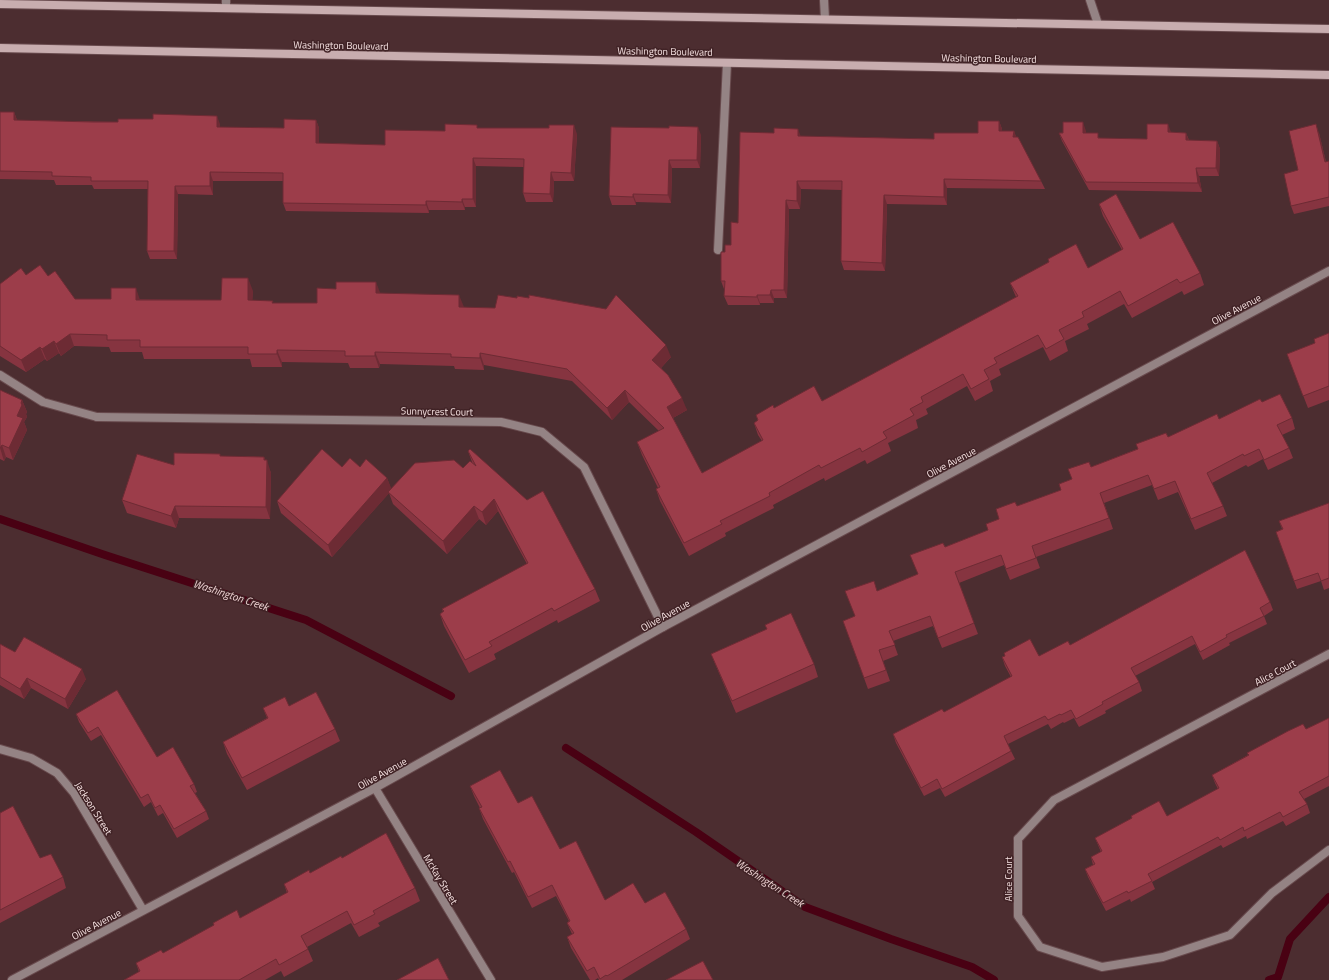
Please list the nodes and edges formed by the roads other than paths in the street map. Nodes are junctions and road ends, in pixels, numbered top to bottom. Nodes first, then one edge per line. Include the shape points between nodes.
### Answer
1 (824, 0) edge
2 (1090, 0) edge
3 (0, 4) edge
4 (226, 4) edge
5 (825, 19) junction
6 (1098, 24) junction
7 (1329, 29) edge
8 (0, 48) edge
9 (727, 62) junction
10 (1329, 75) edge
11 (718, 250) dead end
12 (1329, 270) edge
13 (0, 375) edge
14 (663, 627) junction
15 (1329, 654) edge
16 (0, 749) edge
17 (375, 788) junction
18 (1329, 850) edge
19 (143, 910) junction
20 (12, 980) edge
21 (491, 980) edge

1 - 5 street
2 - 6 street
3 - 4 main road
4 - 5 main road
5 - 6 main road
6 - 7 main road
8 - 9 main road, Washington Boulevard
9 - 10 main road, Washington Boulevard
9 - 11 street
12 - 14 street, Olive Avenue
13 - 14 street, Sunnycrest Court via 43,402 97,417 500,422 542,432 584,467
14 - 17 street, Olive Avenue
15 - 18 street, Alice Court via 1054,800 1018,839 1018,916 1040,947 1102,967 1163,957 1230,935 1272,893
16 - 19 street, Jackson Street via 31,758 57,773 74,793
17 - 19 street, Olive Avenue
17 - 21 street, McKay Street
19 - 20 street, Olive Avenue

